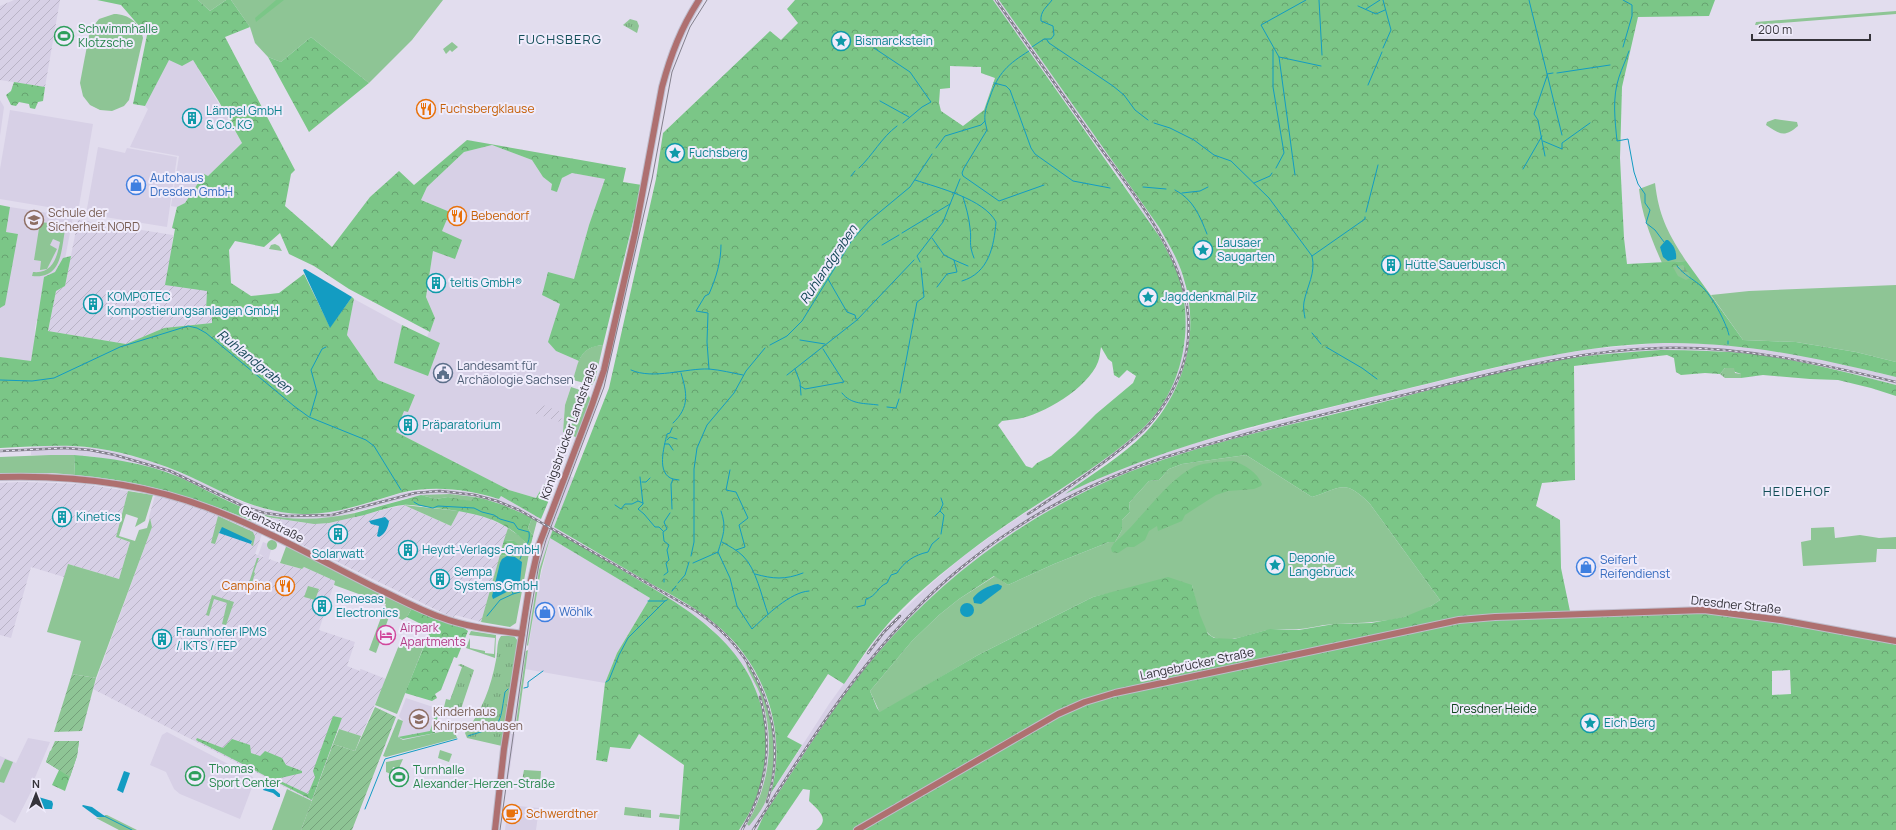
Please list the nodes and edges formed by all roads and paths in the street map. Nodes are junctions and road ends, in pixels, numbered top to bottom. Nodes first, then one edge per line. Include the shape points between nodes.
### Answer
1 (699, 0) edge
2 (0, 477) edge
3 (1572, 614) joint
4 (522, 634) junction
5 (1896, 641) edge
6 (495, 830) edge
7 (857, 830) edge

1 - 4 main road, Königsbrücker Landstraße via 683,26 668,64 604,370 539,546
2 - 4 main road, Grenzstraße via 91,480 184,500 263,531 426,612 471,626
3 - 5 main road, Dresdner Straße via 1704,610 1781,620
3 - 7 main road, Langebrücker Straße via 1459,620 1115,693 1085,702 1058,714
4 - 6 main road, Königsbrücker Landstraße

